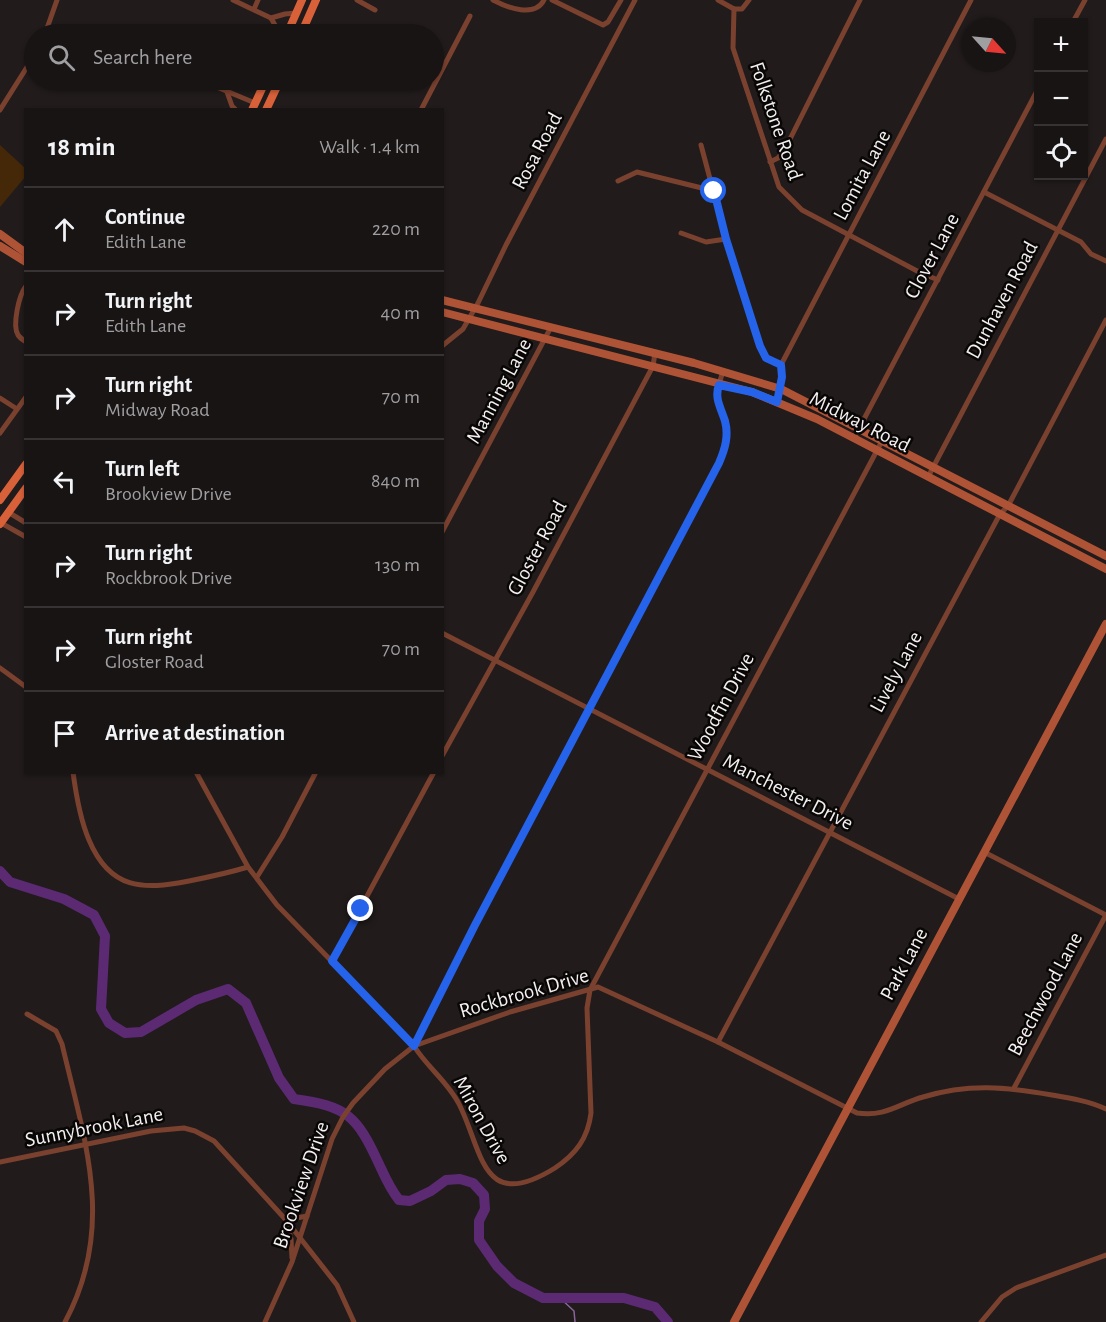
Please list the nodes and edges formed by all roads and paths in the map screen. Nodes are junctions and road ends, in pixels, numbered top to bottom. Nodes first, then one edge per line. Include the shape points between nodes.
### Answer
1 (57, 0) edge
2 (233, 0) edge
3 (258, 0) edge
4 (302, 0) edge
5 (316, 0) edge
6 (357, 0) edge
7 (493, 0) edge
8 (544, 0) edge
9 (552, 0) edge
10 (621, 0) edge
11 (635, 0) edge
12 (717, 0) edge
13 (749, 0) edge
14 (860, 0) edge
15 (971, 0) edge
16 (1085, 0) edge
17 (254, 9) junction
18 (734, 9) junction
19 (375, 10) dead end
20 (296, 13) junction
21 (470, 16) dead end
22 (271, 18) junction
23 (1075, 18) edge
24 (49, 24) edge
25 (274, 24) edge
26 (291, 24) edge
27 (305, 24) edge
28 (444, 66) edge
29 (24, 72) edge
30 (222, 90) edge
31 (261, 90) edge
32 (275, 90) edge
33 (431, 90) edge
34 (227, 92) junction
35 (1034, 97) edge
36 (254, 106) edge
37 (234, 108) edge
38 (266, 108) edge
39 (422, 108) edge
40 (0, 110) edge
41 (1106, 139) edge
42 (701, 145) dead end
43 (770, 162) junction
44 (618, 181) dead end
45 (714, 191) junction
46 (984, 192) junction
47 (1057, 229) junction
48 (681, 232) dead end
49 (0, 234) edge
50 (849, 235) junction
51 (726, 239) junction
52 (0, 246) edge
53 (24, 252) edge
54 (24, 261) edge
55 (1106, 261) edge
56 (938, 280) junction
57 (24, 289) edge
58 (444, 300) edge
59 (475, 307) junction
60 (444, 312) edge
61 (469, 318) junction
62 (1106, 320) edge
63 (550, 328) junction
64 (545, 339) junction
65 (24, 340) edge
66 (444, 344) edge
67 (655, 353) junction
68 (781, 365) junction
69 (653, 366) junction
70 (723, 371) junction
71 (719, 385) junction
72 (781, 389) junction
73 (0, 398) edge
74 (24, 399) edge
75 (777, 402) junction
76 (16, 409) junction
77 (858, 429) junction
78 (0, 433) edge
79 (854, 438) junction
80 (882, 441) junction
81 (877, 450) junction
82 (24, 467) edge
83 (933, 467) junction
84 (928, 477) junction
85 (24, 490) edge
86 (0, 500) edge
87 (1008, 506) junction
88 (4, 512) edge
89 (1000, 514) junction
90 (0, 522) edge
91 (24, 522) edge
92 (444, 528) edge
93 (24, 536) edge
94 (1106, 556) edge
95 (1106, 569) edge
96 (1106, 624) edge
97 (444, 634) edge
98 (494, 659) junction
99 (0, 668) edge
100 (24, 686) edge
101 (590, 708) junction
102 (444, 752) edge
103 (707, 768) junction
104 (72, 774) edge
105 (198, 774) edge
106 (315, 774) edge
107 (433, 774) edge
108 (829, 832) junction
109 (984, 852) junction
110 (248, 867) junction
111 (257, 877) junction
112 (959, 899) junction
113 (1106, 915) edge
114 (332, 961) junction
115 (590, 990) junction
116 (27, 1014) dead end
117 (718, 1042) junction
118 (414, 1046) junction
119 (1014, 1088) junction
120 (847, 1108) junction
121 (1106, 1109) edge
122 (86, 1145) junction
123 (0, 1162) edge
124 (307, 1216) junction
125 (286, 1220) junction
126 (300, 1239) junction
127 (1106, 1255) edge
128 (292, 1262) junction
129 (65, 1322) edge
130 (265, 1322) edge
131 (354, 1322) edge
132 (734, 1322) edge
133 (981, 1322) edge

1 - 24 street
2 - 17 street
3 - 17 street
4 - 20 main road
5 - 27 main road
6 - 19 street
7 - 8 street via 505,6 536,10
9 - 10 street via 603,25
11 - 59 street, Rosa Road
12 - 18 street
13 - 18 street via 742,9
14 - 43 street via 784,151
15 - 50 street, Lomita Lane
16 - 23 street
17 - 22 street
18 - 43 street, Folkstone Road via 733,48
20 - 22 street
20 - 26 main road
21 - 28 street
22 - 25 street
29 - 40 street
30 - 34 street
31 - 36 main road
32 - 38 main road
33 - 39 street
34 - 36 street
34 - 37 street
35 - 46 street, Clover Lane
41 - 47 street, Dunhaven Road
42 - 45 street
43 - 50 street, Folkstone Road via 787,197 802,210
44 - 45 street via 637,172
45 - 51 street
46 - 47 street
46 - 56 street, Clover Lane
47 - 55 street
47 - 83 street, Dunhaven Road
48 - 51 street via 706,242
49 - 53 main road
50 - 56 street, Folkstone Road
50 - 68 street, Lomita Lane
51 - 68 street via 760,346 766,358
52 - 54 main road
56 - 77 street, Clover Lane
57 - 65 street via 16,327
58 - 59 main road, Midway Road
59 - 61 street, Rosa Road
59 - 63 main road, Midway Road
60 - 61 main road, Midway Road
61 - 64 main road, Midway Road
61 - 66 street, Rosa Road via 459,333
62 - 87 street, Lively Lane
63 - 64 street, Manning Lane
63 - 67 main road, Midway Road
64 - 69 main road, Midway Road
64 - 92 street, Manning Lane
67 - 69 street, Gloster Road
67 - 70 main road, Midway Road
68 - 72 street
69 - 71 main road, Midway Road
69 - 98 street, Gloster Road
70 - 71 street, Brookview Drive
70 - 72 main road, Midway Road
71 - 75 main road, Midway Road
71 - 101 street, Brookview Drive via 717,400 726,430 724,452
72 - 75 street
72 - 77 main road, Midway Road
73 - 76 street
74 - 76 street
75 - 79 main road, Midway Road
76 - 78 street
77 - 79 street, Clover Lane
77 - 80 main road, Midway Road
79 - 81 main road, Midway Road
80 - 81 street, Woodfin Drive
80 - 83 main road, Midway Road
81 - 84 main road, Midway Road
81 - 103 street, Woodfin Drive
82 - 86 main road
83 - 84 street, Dunhaven Road
83 - 87 main road, Midway Road
84 - 89 main road, Midway Road
85 - 88 main road
87 - 89 street, Lively Lane
87 - 94 main road, Midway Road
88 - 90 main road
88 - 91 street
89 - 95 main road, Midway Road
89 - 108 street, Lively Lane
90 - 93 street
96 - 109 main road, Park Lane
97 - 98 street, Manchester Drive
98 - 101 street, Manchester Drive
98 - 102 street, Gloster Road
99 - 100 street
101 - 103 street, Manchester Drive
101 - 118 street, Brookview Drive
103 - 108 street, Manchester Drive
103 - 115 street, Woodfin Drive
104 - 110 street via 90,842 108,869 126,882 166,886
105 - 110 street
106 - 111 street
107 - 114 street
108 - 112 street, Manchester Drive
108 - 117 street, Lively Lane
109 - 112 main road, Park Lane
109 - 113 street
110 - 111 street
111 - 114 street via 277,905
112 - 120 main road, Park Lane
113 - 119 street, Beechwood Lane
114 - 118 street
115 - 117 street, Rockbrook Drive via 603,988
115 - 118 street, Rockbrook Drive via 510,1012
115 - 118 street, Miron Drive via 589,1127 571,1156 530,1179 503,1183 486,1170 459,1105
116 - 122 street via 56,1031 62,1044
117 - 120 street, Rockbrook Drive
118 - 124 street, Brookview Drive via 385,1069 343,1116
119 - 120 street, Rockbrook Drive via 952,1089 873,1115
119 - 121 street, Rockbrook Drive
120 - 132 main road, Park Lane
122 - 123 street, Sunnybrook Lane
122 - 125 street, Sunnybrook Lane via 170,1128 195,1131 222,1148
122 - 129 street via 93,1231 83,1283
124 - 125 street
124 - 126 street, Brookview Drive
125 - 126 street, Sunnybrook Lane
125 - 128 street
126 - 128 street, Brookview Drive
126 - 131 street, Sunnybrook Lane via 337,1285
127 - 133 street via 1016,1288 1002,1297
128 - 130 street, Brookview Drive

